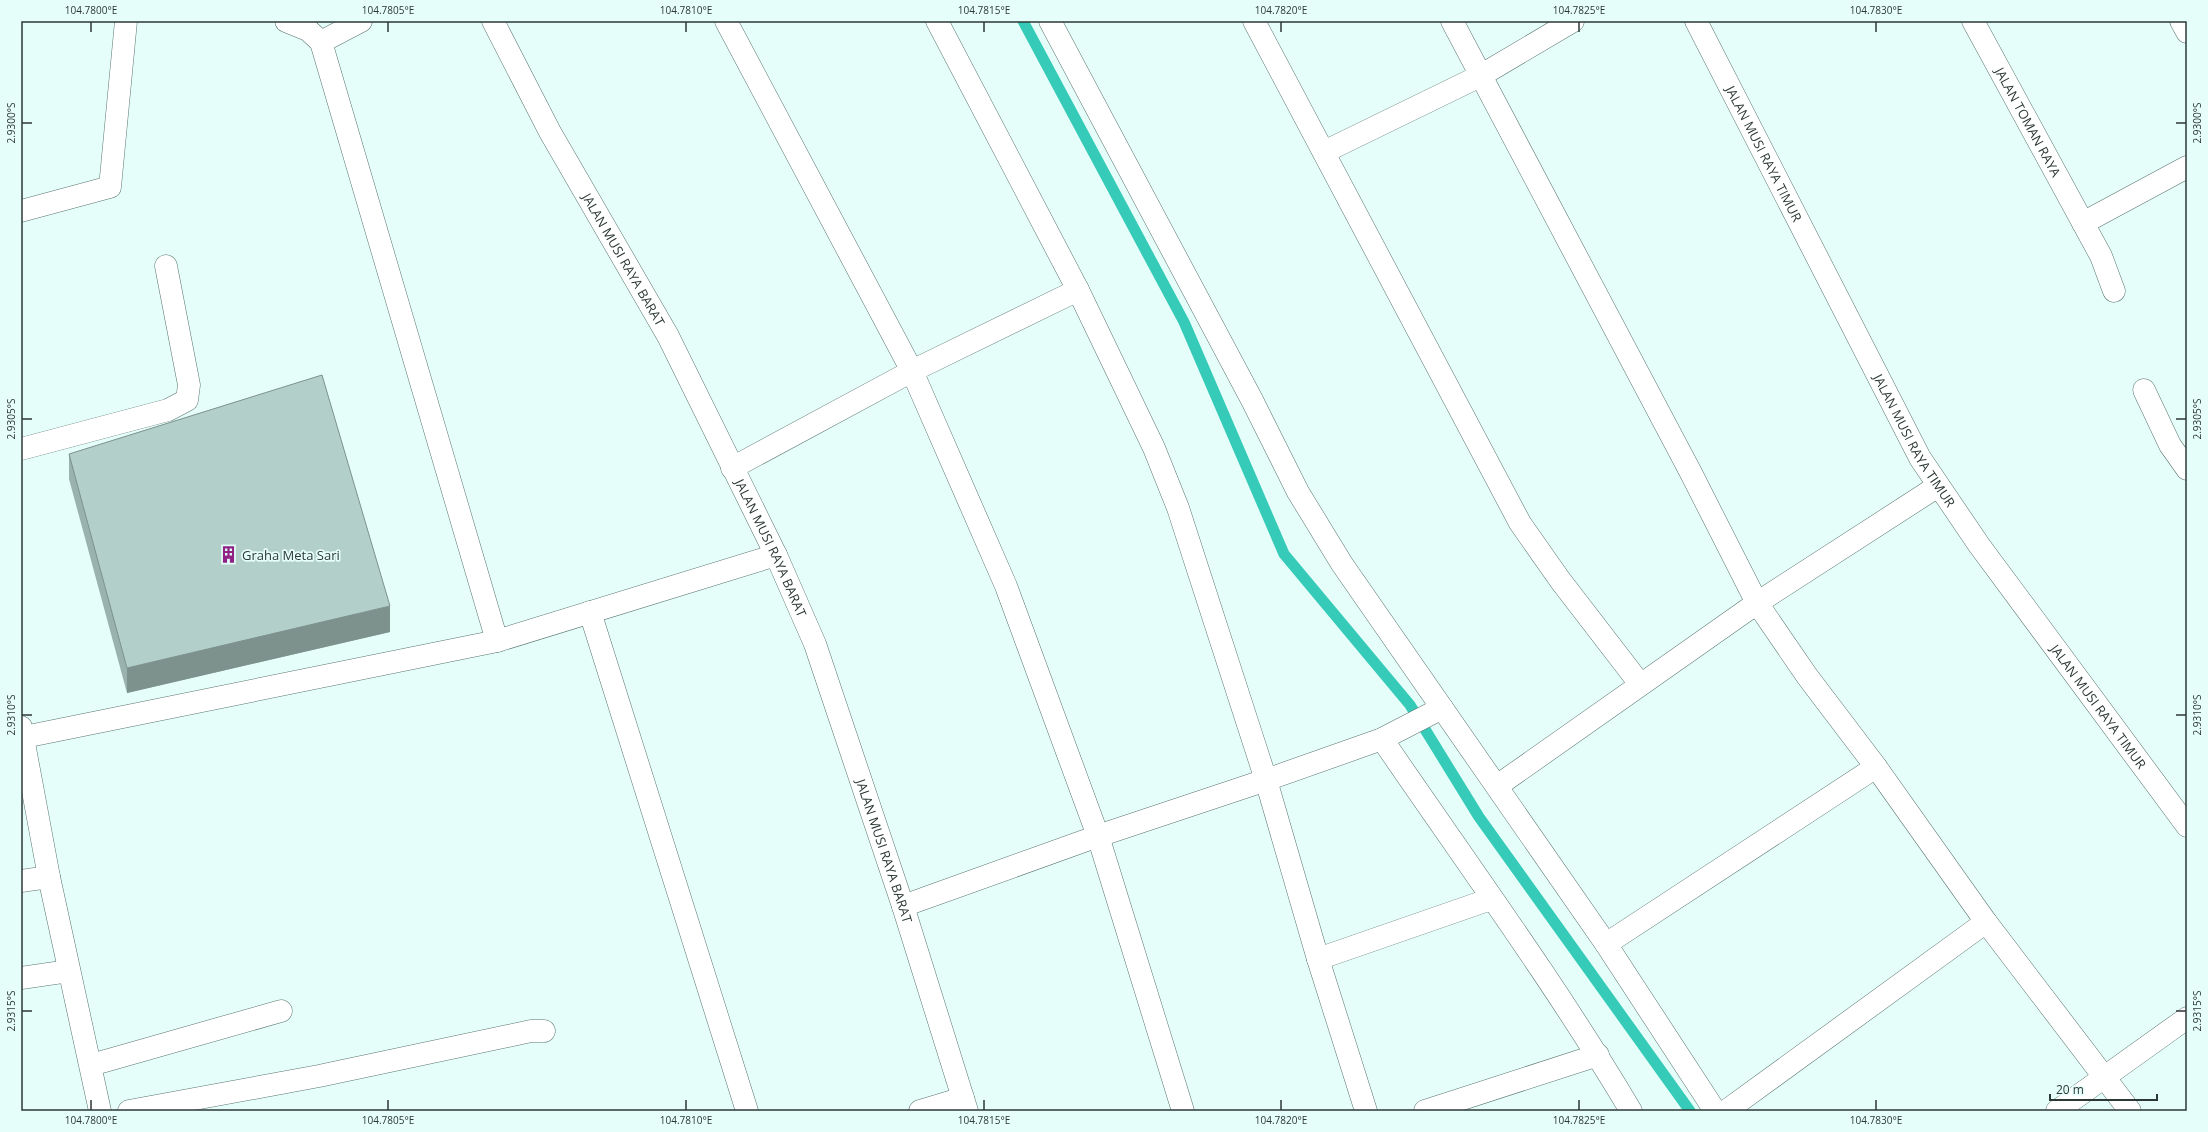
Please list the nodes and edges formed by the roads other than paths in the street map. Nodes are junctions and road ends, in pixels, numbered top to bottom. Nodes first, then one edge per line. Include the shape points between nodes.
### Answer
1 (126, 21) edge
2 (286, 21) edge
3 (361, 21) edge
4 (493, 21) edge
5 (726, 21) edge
6 (937, 21) edge
7 (1050, 21) edge
8 (1254, 21) edge
9 (1452, 21) edge
10 (1573, 21) edge
11 (1696, 21) edge
12 (1973, 21) edge
13 (2181, 21) edge
14 (2187, 32) edge
15 (321, 42) junction
16 (1480, 76) junction
17 (1324, 152) junction
18 (2187, 167) edge
19 (21, 211) edge
20 (2083, 223) junction
21 (166, 266) dead end
22 (1078, 290) junction
23 (2114, 291) dead end
24 (912, 371) junction
25 (2144, 390) dead end
26 (21, 449) edge
27 (732, 468) junction
28 (2187, 469) edge
29 (1938, 486) junction
30 (776, 555) junction
31 (1757, 603) junction
32 (590, 612) junction
33 (497, 641) junction
34 (1640, 684) junction
35 (1433, 713) junction
36 (22, 732) edge
37 (1382, 739) junction
38 (1876, 767) junction
39 (1266, 780) junction
40 (1497, 786) junction
41 (2187, 826) edge
42 (1098, 836) junction
43 (49, 877) junction
44 (21, 881) edge
45 (1491, 899) junction
46 (903, 906) junction
47 (1986, 922) junction
48 (1606, 944) junction
49 (1318, 959) junction
50 (69, 971) junction
51 (21, 978) edge
52 (281, 1011) dead end
53 (2187, 1018) edge
54 (544, 1031) dead end
55 (1598, 1055) junction
56 (91, 1065) junction
57 (2105, 1076) junction
58 (965, 1105) edge
59 (100, 1111) edge
60 (129, 1111) edge
61 (747, 1111) edge
62 (920, 1111) edge
63 (1183, 1111) edge
64 (1366, 1111) edge
65 (1425, 1111) edge
66 (1631, 1111) edge
67 (1715, 1111) edge
68 (1726, 1111) edge
69 (2057, 1111) edge
70 (2130, 1111) edge

1 - 19 street via 110,187
2 - 15 street via 308,30
3 - 15 street
4 - 27 street, JALAN MUSI RAYA BARAT via 550,132 668,336
5 - 24 street
6 - 22 street
7 - 35 street via 1252,400 1298,492
8 - 17 street
9 - 16 street
10 - 16 street
11 - 29 street, JALAN MUSI RAYA TIMUR via 1900,420
12 - 20 street, JALAN TOMAN RAYA
13 - 14 street
15 - 33 street
16 - 17 street
16 - 31 street via 1691,473
17 - 34 street via 1520,523
18 - 20 street
20 - 23 street, JALAN TOMAN RAYA via 2101,256
21 - 26 street via 189,385 187,400 168,410
22 - 24 street
22 - 39 street via 1154,448 1178,508
24 - 27 street
24 - 42 street via 1006,586
25 - 28 street via 2170,445
27 - 30 street, JALAN MUSI RAYA BARAT
29 - 31 street
29 - 41 street, JALAN MUSI RAYA TIMUR
30 - 32 street
30 - 46 street, JALAN MUSI RAYA BARAT via 815,644
31 - 34 street
31 - 38 street via 1807,676
32 - 33 street
32 - 61 street
33 - 36 street
34 - 40 street
35 - 37 street
35 - 40 street
36 - 43 street
37 - 39 street
37 - 45 street
38 - 47 street
38 - 48 street
39 - 42 street
39 - 49 street
40 - 48 street
42 - 46 street
42 - 63 street
43 - 44 street
43 - 50 street
45 - 49 street
45 - 55 street
46 - 58 street, JALAN MUSI RAYA BARAT
47 - 57 street
47 - 68 street
48 - 67 street
49 - 64 street
50 - 51 street
50 - 56 street
52 - 56 street
53 - 57 street
54 - 60 street via 531,1031 319,1076
55 - 65 street
55 - 66 street
56 - 59 street
57 - 69 street
57 - 70 street
58 - 62 street

